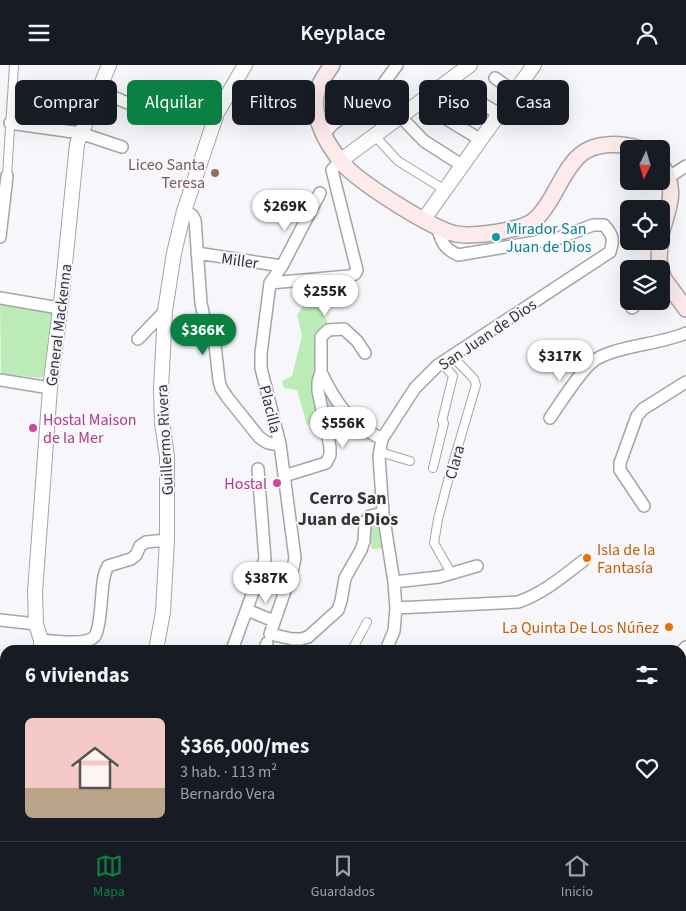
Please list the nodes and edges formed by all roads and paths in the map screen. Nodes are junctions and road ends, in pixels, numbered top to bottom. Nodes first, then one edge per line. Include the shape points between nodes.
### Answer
1 (14, 65) edge
2 (108, 65) edge
3 (245, 65) edge
4 (332, 65) edge
5 (397, 65) edge
6 (470, 65) edge
7 (533, 65) edge
8 (454, 77) junction
9 (495, 77) dead end
10 (103, 80) edge
11 (450, 80) edge
12 (457, 80) edge
13 (499, 80) edge
14 (524, 80) edge
15 (497, 118) edge
16 (10, 123) junction
17 (84, 125) edge
18 (389, 125) edge
19 (408, 125) edge
20 (457, 125) edge
21 (80, 133) junction
22 (323, 135) junction
23 (375, 135) junction
24 (481, 140) junction
25 (620, 146) edge
26 (122, 147) dead end
27 (340, 161) junction
28 (686, 165) edge
29 (463, 166) junction
30 (7, 176) joint
31 (670, 176) edge
32 (670, 181) edge
33 (445, 190) junction
34 (320, 193) dead end
35 (670, 203) edge
36 (184, 211) junction
37 (424, 219) junction
38 (438, 227) junction
39 (0, 237) edge
40 (198, 253) junction
41 (282, 266) junction
42 (270, 283) junction
43 (670, 285) edge
44 (0, 298) edge
45 (684, 302) edge
46 (59, 308) junction
47 (165, 311) junction
48 (686, 333) edge
49 (138, 339) dead end
50 (365, 353) dead end
51 (447, 359) junction
52 (321, 372) junction
53 (0, 380) edge
54 (686, 382) edge
55 (50, 388) junction
56 (550, 418) dead end
57 (382, 439) junction
58 (280, 444) junction
59 (380, 452) junction
60 (410, 461) dead end
61 (433, 468) dead end
62 (258, 469) dead end
63 (284, 475) junction
64 (644, 506) dead end
65 (384, 513) junction
66 (167, 540) junction
67 (583, 561) dead end
68 (477, 565) dead end
69 (449, 575) junction
70 (394, 582) junction
71 (396, 607) junction
72 (247, 611) junction
73 (0, 620) edge
74 (274, 621) junction
75 (367, 622) dead end
76 (36, 624) junction
77 (267, 642) edge
78 (41, 645) edge
79 (157, 645) edge
80 (234, 645) edge
81 (355, 645) edge
82 (388, 645) edge

1 - 16 street
2 - 10 street, General Mackenna
3 - 36 street, Guillermo Rivera via 217,113
4 - 22 main road via 316,99 317,119
5 - 22 street via 378,91
6 - 8 street
7 - 14 street
8 - 11 street
8 - 12 street
9 - 13 street
15 - 24 street
16 - 21 street
16 - 30 street
17 - 21 street, General Mackenna
18 - 23 street
19 - 29 street via 424,141
20 - 24 street
21 - 26 street
21 - 46 street, General Mackenna
22 - 27 main road
23 - 27 street
23 - 33 street via 398,161
24 - 29 street
25 - 38 main road via 585,151 573,163 534,221 478,235 457,234
27 - 37 main road
27 - 42 street, Miller via 332,170 357,270 355,274
28 - 31 street
29 - 33 street
30 - 39 street
32 - 35 main road
33 - 37 street
34 - 41 street, Placilla
36 - 40 street via 195,220
36 - 47 street, Guillermo Rivera
37 - 38 main road
38 - 51 street, San Juan de Dios via 442,242 458,255 559,238 593,225 604,225 613,242 610,252
40 - 41 street, Miller
40 - 58 street via 201,303 215,345 221,388 259,437 272,445
41 - 42 street, Placilla
42 - 58 street, Placilla via 261,368
43 - 45 main road
44 - 46 street
46 - 55 street, General Mackenna
47 - 49 street
47 - 66 street, Guillermo Rivera via 161,389 162,423 168,456
48 - 56 street via 609,353 592,362
50 - 52 street via 344,329 328,330 320,342
51 - 57 street, San Juan de Dios via 415,389
51 - 61 street via 453,376
51 - 69 street, Clara via 474,379 476,385 434,543 450,571
52 - 57 street via 337,403 354,421
52 - 63 street via 318,391 330,455 326,463
53 - 55 street
54 - 64 street via 643,409 632,424 620,470
55 - 76 street, General Mackenna via 35,592
57 - 59 street, San Juan de Dios
58 - 63 street, Placilla
59 - 60 street
59 - 65 street, San Juan de Dios
62 - 72 street via 265,559
63 - 74 street, Placilla via 295,559
65 - 70 street, San Juan de Dios
65 - 77 street via 365,522 361,551 345,578 338,610 308,637
66 - 78 street via 146,542 131,559 108,566 104,573 101,614 95,635 81,642
66 - 79 street, Guillermo Rivera via 163,612
67 - 71 street via 529,599 518,602
68 - 69 street
69 - 70 street
70 - 71 street, San Juan de Dios
71 - 82 street, San Juan de Dios via 394,631
72 - 74 street
72 - 80 street
73 - 76 street
74 - 77 street, Placilla
75 - 81 street
76 - 78 street, General Mackenna

